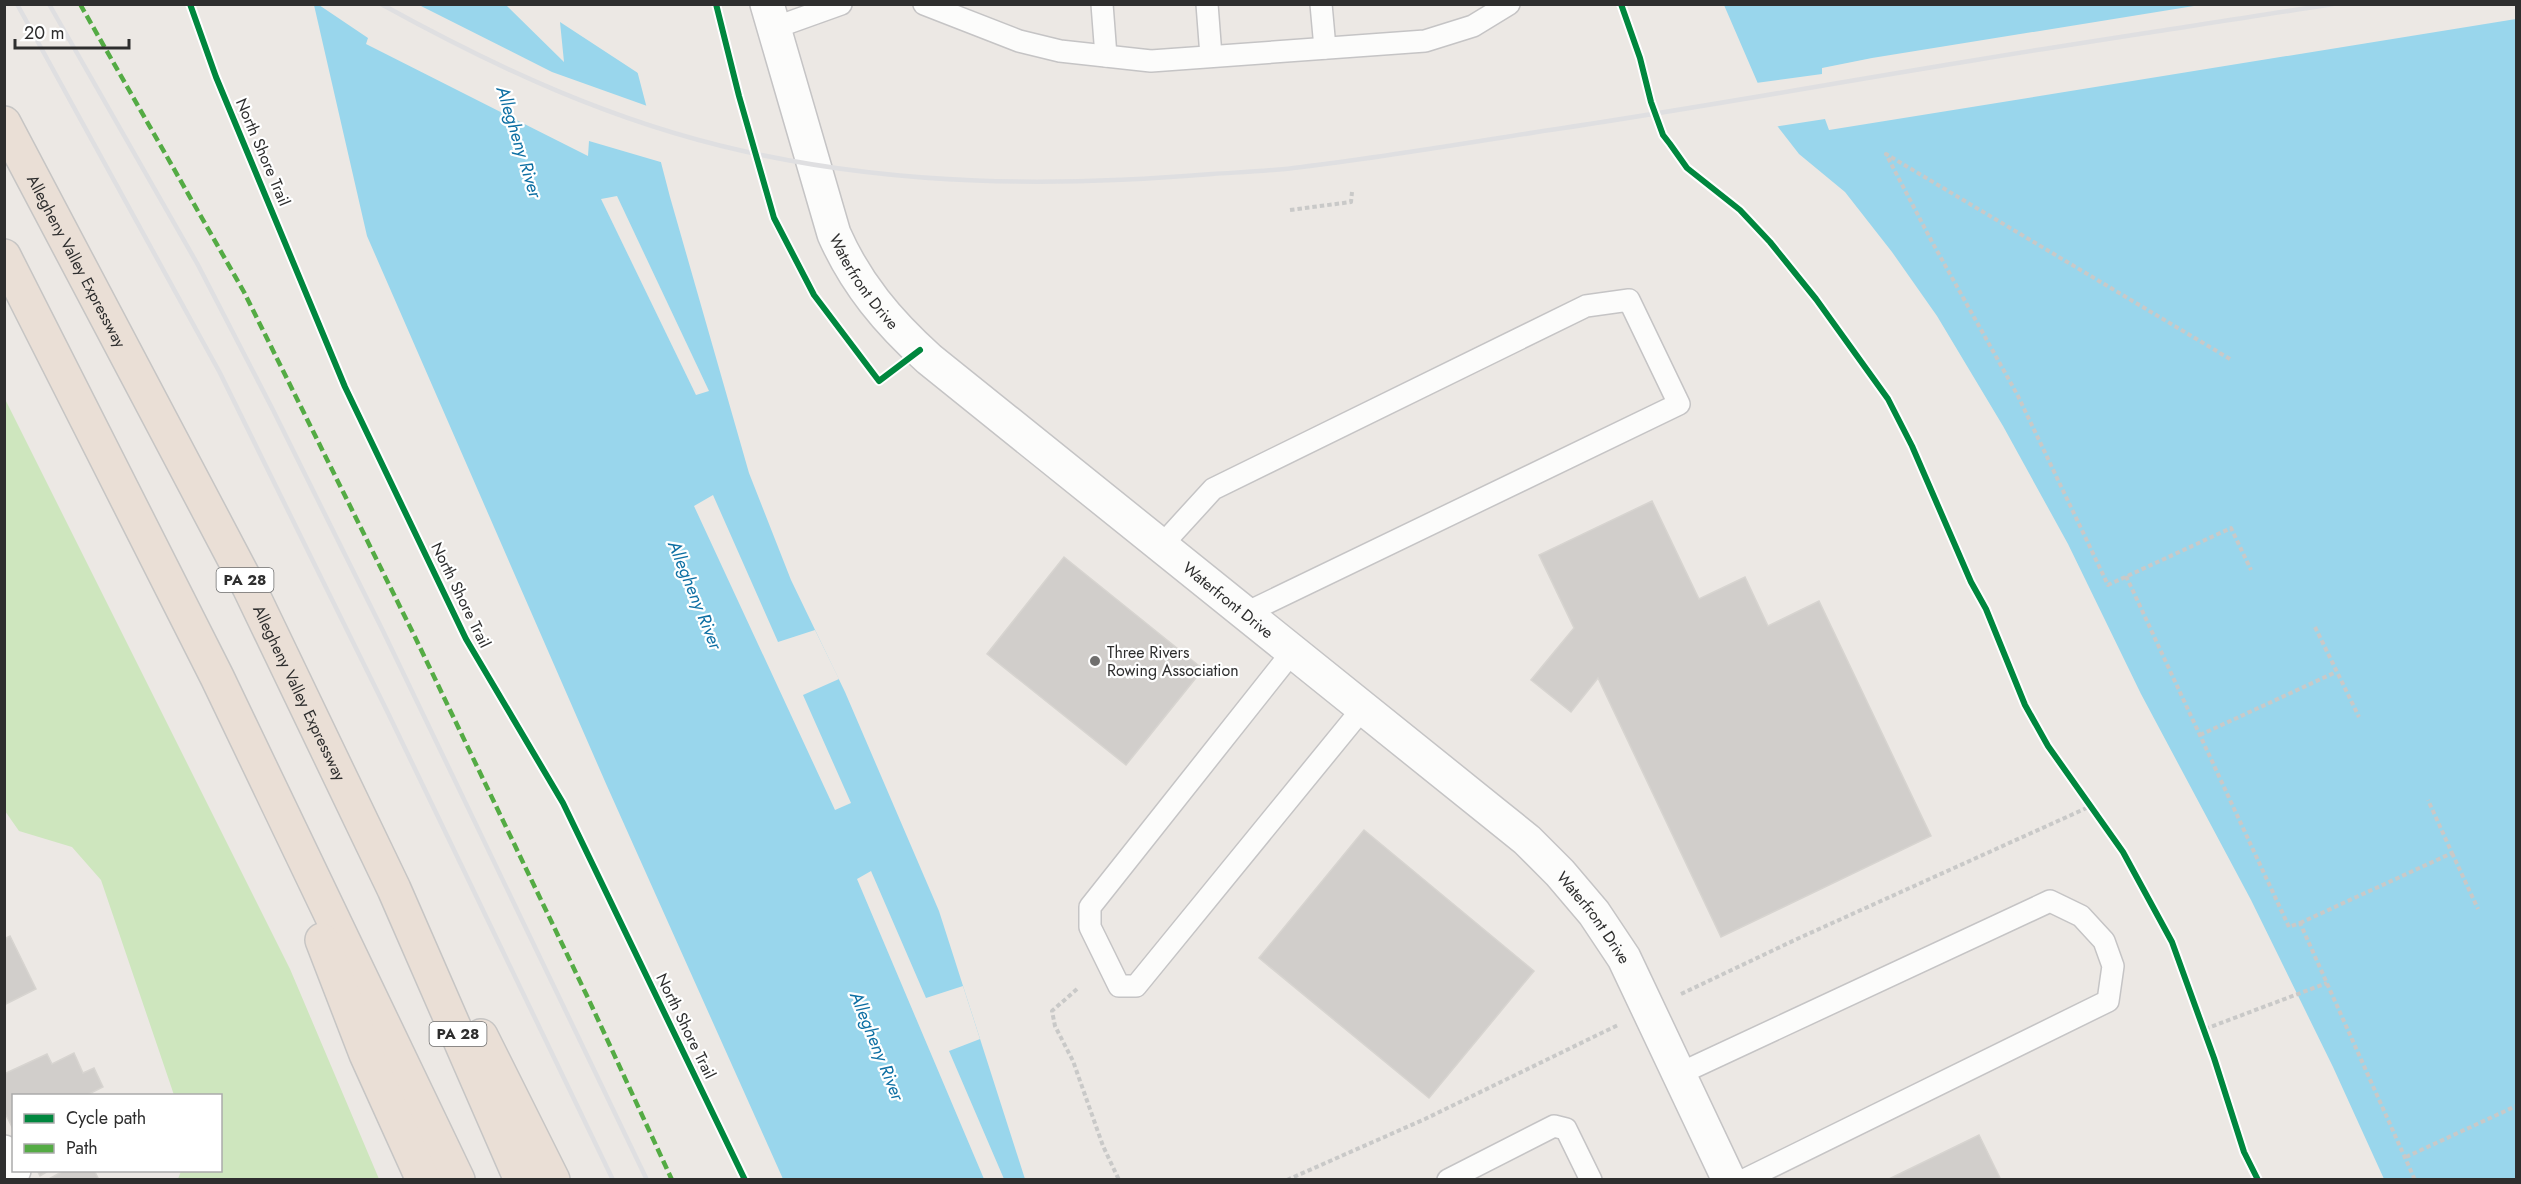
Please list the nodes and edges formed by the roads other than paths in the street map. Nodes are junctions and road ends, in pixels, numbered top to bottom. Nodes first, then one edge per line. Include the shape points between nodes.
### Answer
1 (841, 4) edge
2 (924, 4) edge
3 (1102, 4) edge
4 (1207, 4) edge
5 (1321, 4) edge
6 (1509, 4) edge
7 (770, 16) edge
8 (1325, 48) junction
9 (1106, 56) junction
10 (1211, 56) junction
11 (4, 123) edge
12 (4, 256) edge
13 (1161, 546) junction
14 (1246, 613) junction
15 (1293, 651) junction
16 (218, 676) junction
17 (1364, 708) junction
18 (394, 889) junction
19 (1679, 1074) junction
20 (4, 1152) edge
21 (12, 1166) edge
22 (423, 1179) edge
23 (458, 1179) edge
24 (521, 1179) edge
25 (553, 1179) edge
26 (1448, 1179) edge
27 (1591, 1179) edge
28 (1729, 1179) edge
29 (1744, 1179) edge

1 - 7 lane
2 - 9 lane via 1019,41
3 - 9 lane
4 - 10 lane
5 - 8 lane
6 - 8 lane via 1473,26 1425,40
7 - 13 street, Waterfront Drive via 834,234 868,296 929,359
8 - 10 lane
9 - 10 lane via 1151,61
11 - 18 highway, Allegheny Valley Expressway / PA 28 via 249,587
12 - 16 highway
13 - 14 street, Waterfront Drive
13 - 14 lane via 1213,489 1586,306 1629,300 1679,404
14 - 15 street, Waterfront Drive
15 - 17 street, Waterfront Drive
15 - 17 lane via 1090,907 1090,927 1119,986 1136,986
16 - 22 highway via 366,1054
16 - 23 highway
17 - 19 street, Waterfront Drive via 1527,840 1560,873 1618,949
18 - 24 highway, Allegheny Valley Expressway / PA 28
18 - 25 highway via 452,978
19 - 28 street, Waterfront Drive
19 - 29 lane via 2050,901 2081,916 2104,941 2113,966 2108,1001
20 - 21 street
26 - 27 lane via 1554,1126 1566,1129

